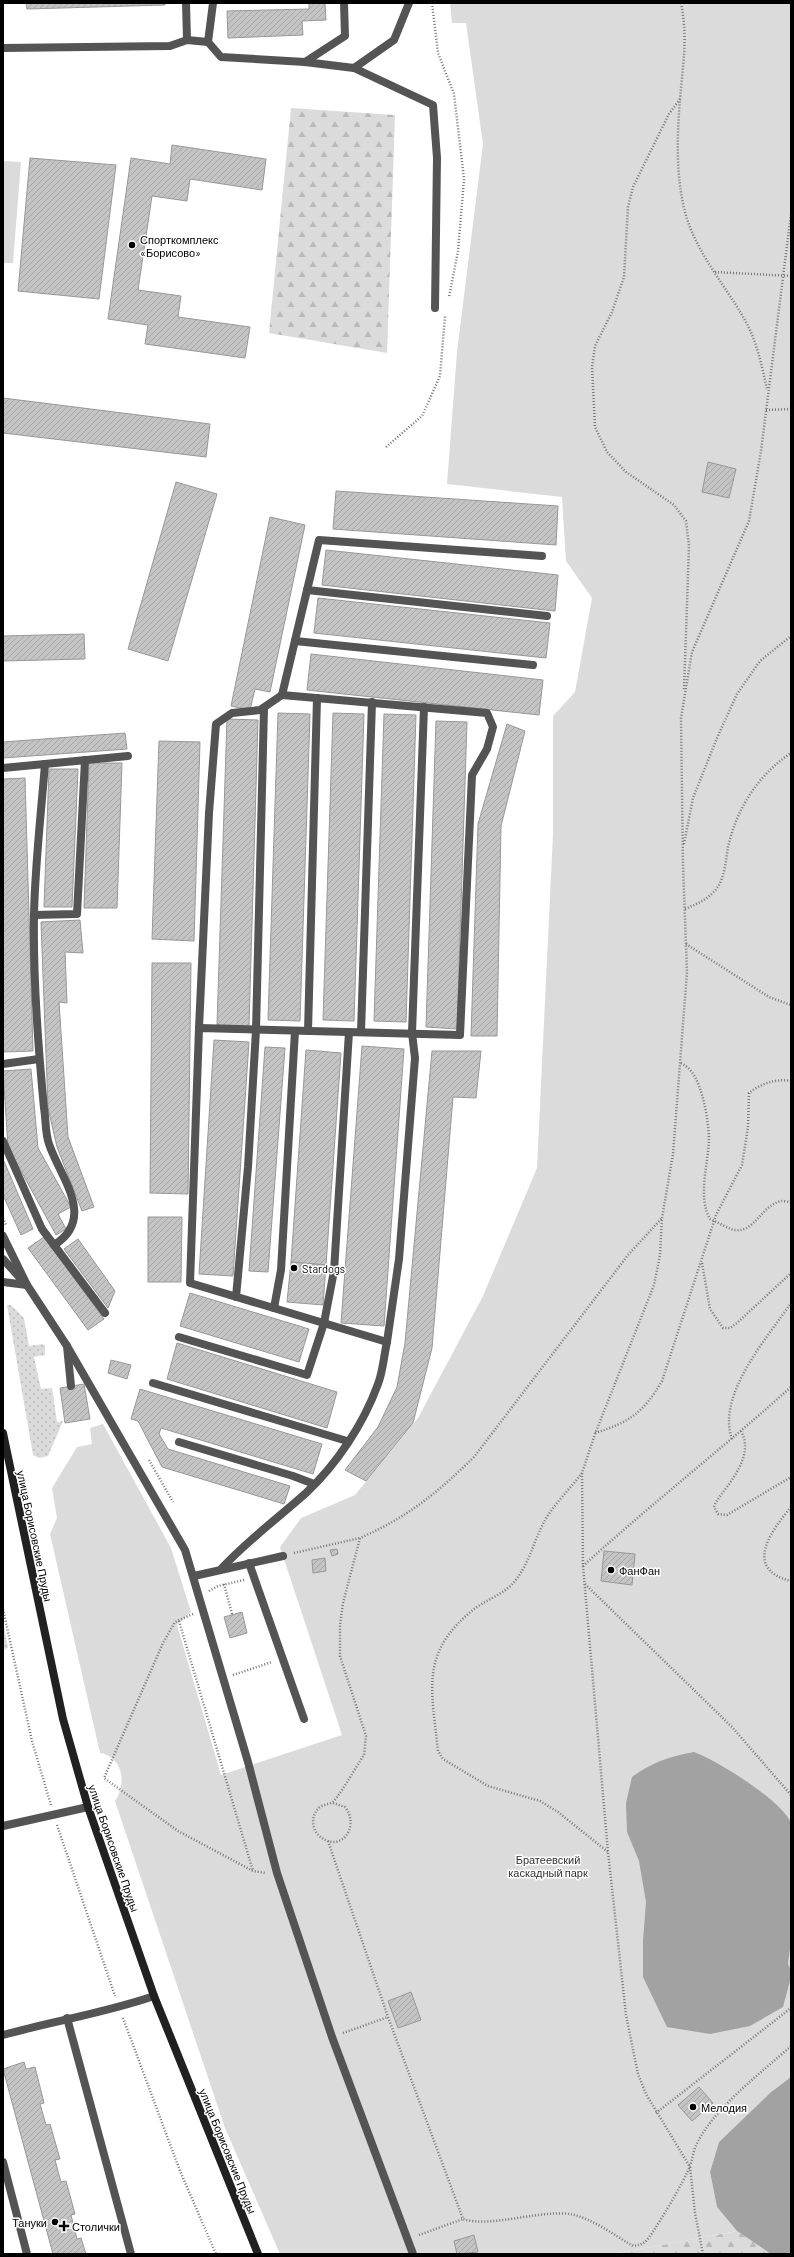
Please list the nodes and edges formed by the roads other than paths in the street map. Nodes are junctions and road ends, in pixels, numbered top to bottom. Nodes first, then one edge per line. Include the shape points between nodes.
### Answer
1 (186, 3) edge
2 (213, 3) edge
3 (344, 3) edge
4 (409, 3) edge
5 (187, 40) junction
6 (208, 42) junction
7 (3, 48) edge
8 (305, 62) junction
9 (354, 68) junction
10 (436, 308) dead end
11 (542, 556) dead end
12 (307, 590) junction
13 (547, 616) dead end
14 (295, 641) junction
15 (533, 665) dead end
16 (282, 695) junction
17 (317, 698) junction
18 (372, 702) junction
19 (424, 707) junction
20 (264, 708) junction
21 (128, 756) dead end
22 (85, 760) junction
23 (45, 764) junction
24 (3, 768) edge
25 (34, 915) junction
26 (199, 1028) junction
27 (256, 1030) junction
28 (295, 1031) junction
29 (308, 1031) junction
30 (349, 1032) junction
31 (361, 1032) junction
32 (412, 1034) junction
33 (39, 1059) junction
34 (3, 1064) edge
35 (3, 1141) edge
36 (3, 1236) edge
37 (54, 1245) junction
38 (3, 1259) edge
39 (3, 1282) edge
40 (27, 1285) junction
41 (236, 1297) junction
42 (274, 1308) junction
43 (105, 1312) dead end
44 (324, 1323) junction
45 (179, 1337) dead end
46 (386, 1342) junction
47 (68, 1346) junction
48 (153, 1383) dead end
49 (71, 1386) dead end
50 (3, 1433) edge
51 (179, 1442) dead end
52 (347, 1442) junction
53 (314, 1484) junction
54 (283, 1556) road end
55 (249, 1563) junction
56 (222, 1568) junction
57 (194, 1576) junction
58 (304, 1719) dead end
59 (88, 1807) junction
60 (3, 1826) edge
61 (154, 1996) junction
62 (67, 2018) junction
63 (3, 2035) edge
64 (3, 2162) edge
65 (27, 2254) edge
66 (131, 2254) edge
67 (258, 2254) edge
68 (413, 2254) edge

1 - 5 street
2 - 6 street
3 - 8 street via 345,36
4 - 9 street via 394,40
5 - 6 street
5 - 7 street via 170,46
6 - 8 street via 221,57
8 - 9 street
9 - 10 street via 433,105 437,158
11 - 12 street via 319,540
12 - 13 street
12 - 14 street
14 - 15 street
14 - 16 street
16 - 17 street
16 - 20 street
17 - 18 street
17 - 29 street
18 - 19 street
18 - 31 street
19 - 32 street
19 - 32 street via 487,713 493,727 487,749 472,775 460,1035
20 - 26 street via 232,713 216,724 209,813
20 - 27 street
21 - 22 street
22 - 23 street
22 - 25 street via 77,914
23 - 24 street
23 - 25 street
25 - 33 street
26 - 27 street
26 - 41 street via 190,1283
27 - 28 street
27 - 41 street via 248,1167
28 - 29 street
28 - 42 street via 281,1270
29 - 30 street
30 - 31 street
30 - 44 street via 334,1271
31 - 32 street
32 - 46 street via 415,1058 400,1236
33 - 34 street
33 - 37 street via 48,1143 71,1194 74,1214 71,1230 64,1239
35 - 37 street via 42,1228
36 - 40 street
37 - 43 street
38 - 40 street
39 - 40 street
40 - 47 street
41 - 42 street
42 - 44 street
44 - 45 street via 307,1376
44 - 46 street
46 - 52 street via 379,1383 363,1418
47 - 49 street
47 - 57 street via 185,1550
48 - 52 street
50 - 59 main road, улица Борисовские Пруды via 62,1719
51 - 53 street
52 - 53 street
53 - 56 street
54 - 55 street
55 - 56 street
55 - 58 street
56 - 57 street
57 - 68 street via 277,1873 332,2037
59 - 60 street
59 - 61 main road, улица Борисовские Пруды
61 - 62 street via 120,2008
61 - 67 main road, улица Борисовские Пруды
62 - 63 street
62 - 66 street
64 - 65 street

